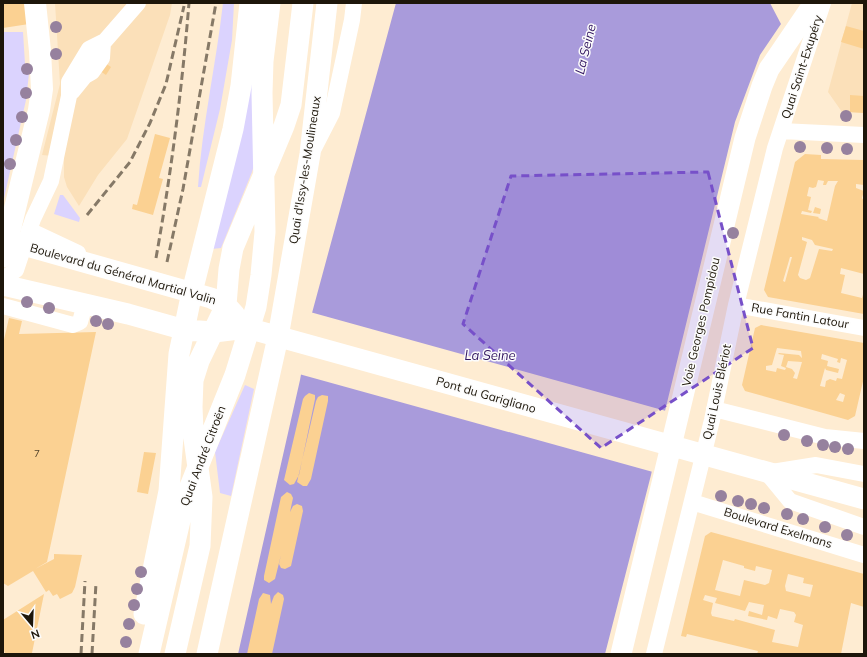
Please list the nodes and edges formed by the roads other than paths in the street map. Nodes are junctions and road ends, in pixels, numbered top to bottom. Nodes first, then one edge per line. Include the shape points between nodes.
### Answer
1 (35, 3) edge
2 (250, 3) edge
3 (270, 3) edge
4 (303, 3) edge
5 (327, 3) edge
6 (354, 3) edge
7 (814, 3) edge
8 (823, 3) edge
9 (132, 6) edge
10 (103, 42) junction
11 (69, 96) junction
12 (781, 130) junction
13 (864, 135) edge
14 (310, 154) junction
15 (18, 191) junction
16 (43, 199) junction
17 (13, 241) edge
18 (3, 279) edge
19 (3, 285) edge
20 (192, 292) junction
21 (86, 304) junction
22 (226, 305) junction
23 (736, 305) junction
24 (3, 306) edge
25 (864, 328) edge
26 (185, 330) junction
27 (249, 330) junction
28 (214, 332) junction
29 (714, 409) junction
30 (864, 440) edge
31 (767, 473) junction
32 (864, 474) edge
33 (864, 499) edge
34 (692, 502) junction
35 (864, 527) edge
36 (864, 555) edge
37 (136, 654) edge
38 (149, 654) edge
39 (175, 654) edge
40 (206, 654) edge
41 (621, 654) edge
42 (654, 654) edge

1 - 15 highway via 42,89
2 - 20 main road via 241,86 233,129
3 - 27 main road via 262,93 265,232 262,275
4 - 22 main road via 294,86 284,126 234,248 229,269
5 - 14 main road, Quai d'Issy-les-Moulineaux
6 - 14 street via 332,113
7 - 41 main road, Voie Georges Pompidou via 769,70 745,138
8 - 12 street, Quai Saint-Exupéry
9 - 10 street
10 - 11 street via 102,58
10 - 11 street via 88,49 69,82
11 - 16 street via 52,181
12 - 13 street
12 - 23 street, Quai Louis Blériot
14 - 40 main road, Quai d'Issy-les-Moulineaux via 278,337
15 - 16 street
15 - 17 highway
16 - 17 street
17 - 18 street via 16,270
17 - 20 main road, Boulevard du Général Martial Valin
19 - 21 main road
20 - 22 main road, Boulevard du Général Martial Valin
20 - 26 main road
21 - 24 street via 80,322 72,325
21 - 26 main road
22 - 27 main road, Boulevard du Général Martial Valin
22 - 28 main road
23 - 25 street, Rue Fantin Latour
23 - 29 street, Quai Louis Blériot
26 - 28 main road
26 - 37 main road via 178,365 169,492
27 - 28 main road
27 - 31 main road, Pont du Garigliano
27 - 38 main road, Quai André Citroën via 235,375 185,499
28 - 39 main road via 199,361 193,380 192,406 203,514 200,546
29 - 30 street via 825,437
29 - 34 street, Quai Louis Blériot
31 - 32 street via 816,464
31 - 33 main road
31 - 35 street via 790,501
34 - 36 street, Boulevard Exelmans
34 - 42 street, Quai Louis Blériot

